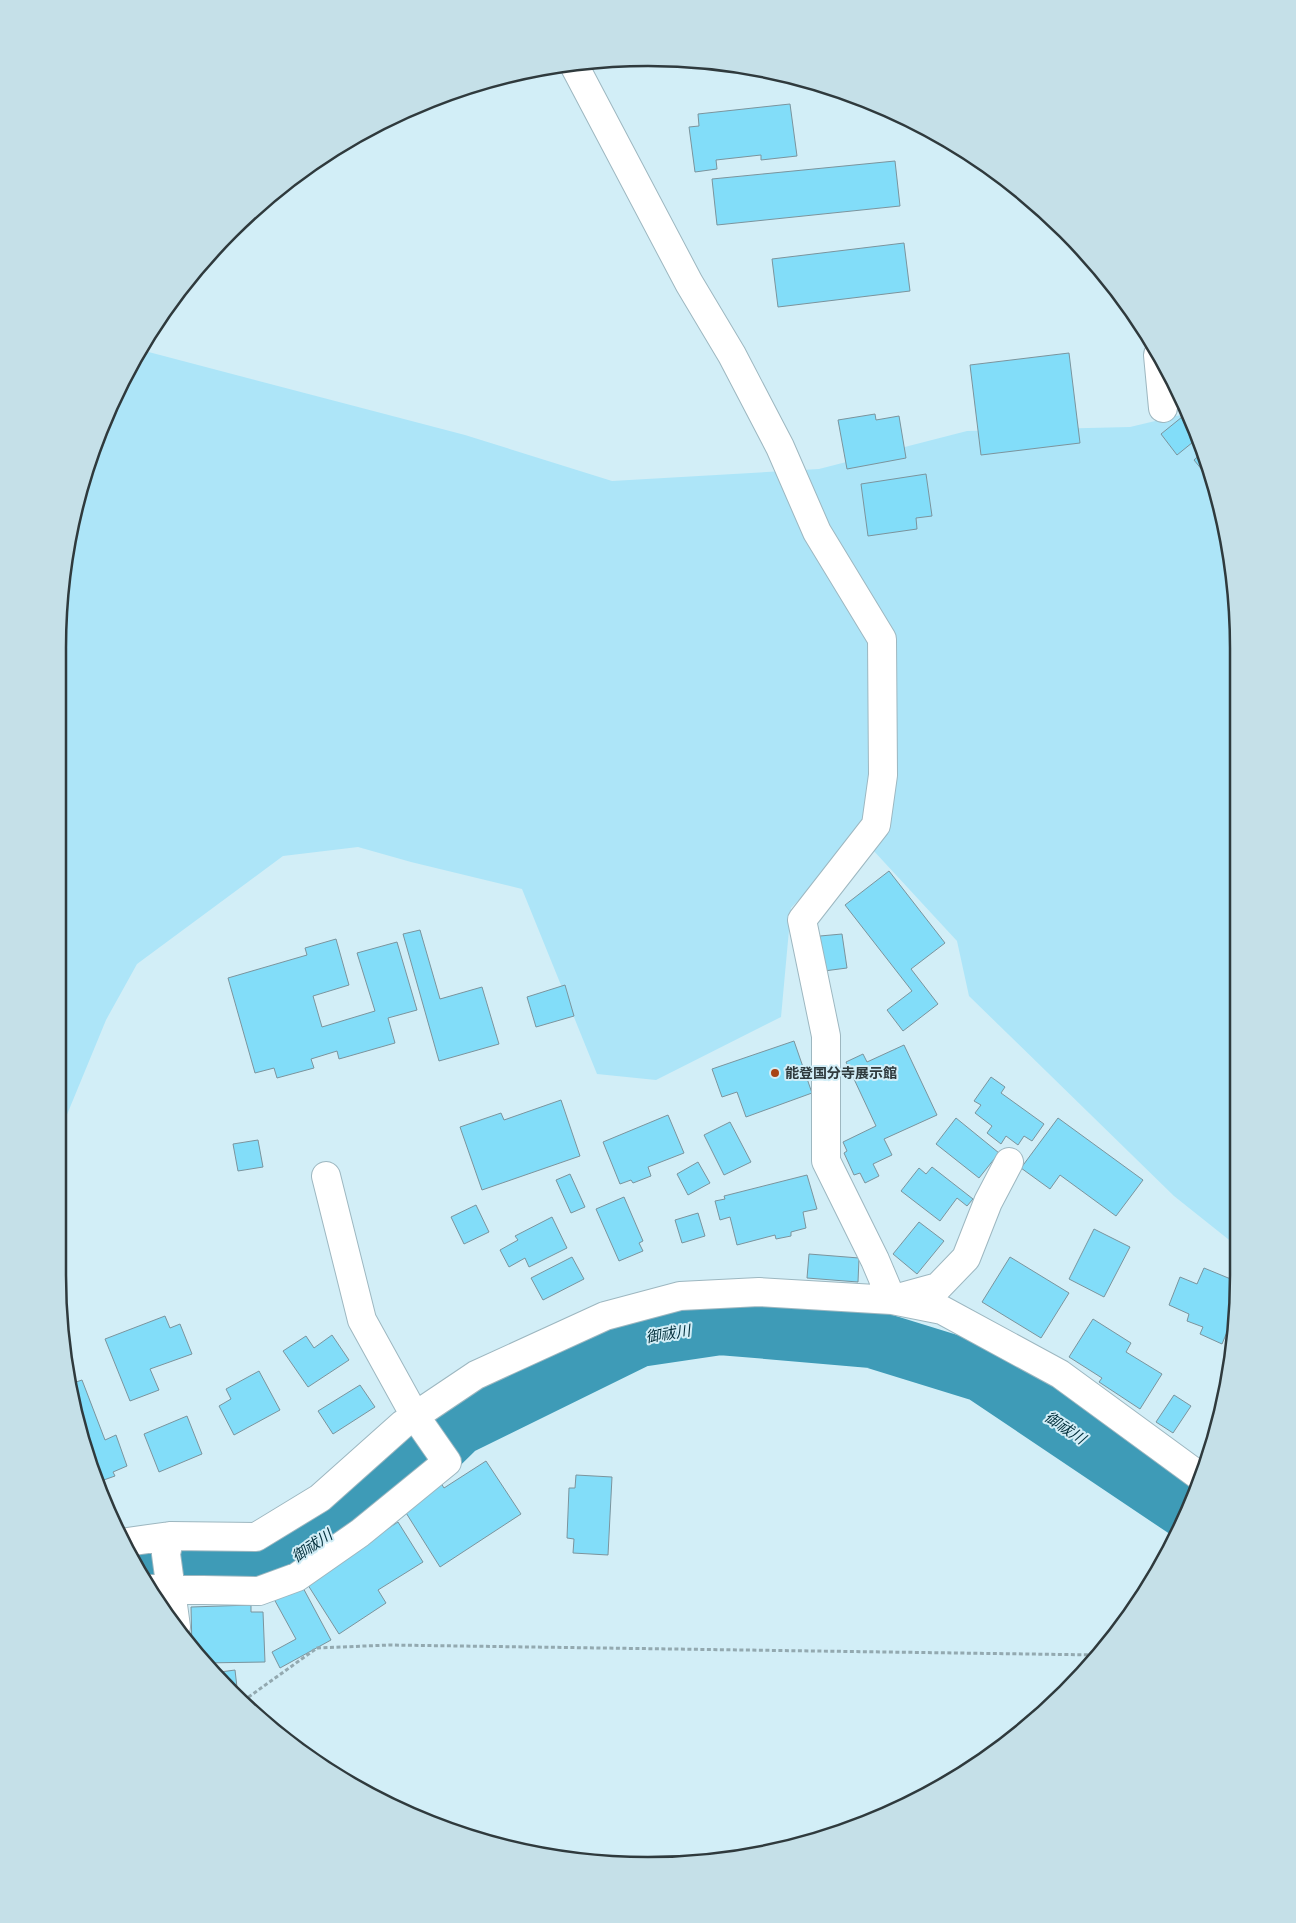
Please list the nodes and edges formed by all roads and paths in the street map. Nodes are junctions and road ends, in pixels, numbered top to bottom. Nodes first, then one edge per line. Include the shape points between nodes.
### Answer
1 (577, 70) edge
2 (1160, 371) edge
3 (1163, 408) dead end
4 (1009, 1162) dead end
5 (326, 1176) dead end
6 (892, 1300) junction
7 (415, 1416) junction
8 (1195, 1473) edge
9 (131, 1542) edge
10 (168, 1545) junction
11 (164, 1587) edge
12 (170, 1606) edge
13 (1088, 1655) edge
14 (248, 1697) edge

1 - 6 street via 689,283 732,355 771,430 817,532 882,639 883,775 876,825 802,920 826,1036 826,1161
2 - 3 street
4 - 6 street via 988,1202 966,1258 938,1287
5 - 7 street via 362,1320
6 - 7 street via 759,1292 680,1296 606,1316 476,1375
6 - 8 street via 942,1310 1060,1374
7 - 10 street via 320,1498 256,1537
7 - 11 street via 447,1462 360,1533 297,1577 259,1591
9 - 10 street
10 - 11 street
11 - 12 street
13 - 14 path via 389,1645 317,1648

